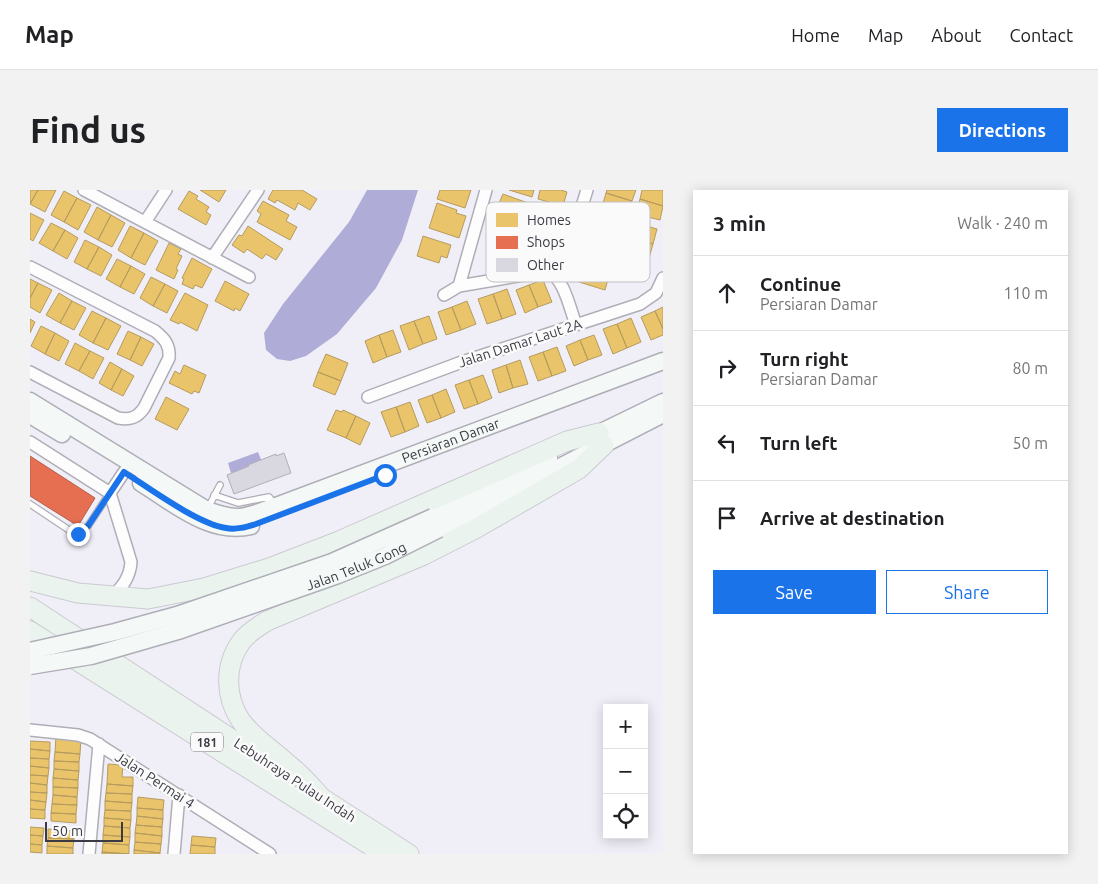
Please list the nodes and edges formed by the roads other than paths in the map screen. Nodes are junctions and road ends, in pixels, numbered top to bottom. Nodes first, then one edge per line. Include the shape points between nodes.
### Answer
1 (84, 190) edge
2 (166, 190) edge
3 (258, 190) edge
4 (486, 190) edge
5 (587, 190) edge
6 (583, 202) edge
7 (145, 222) junction
8 (212, 258) junction
9 (30, 267) edge
10 (249, 277) dead end
11 (663, 278) edge
12 (486, 281) edge
13 (560, 282) edge
14 (459, 286) junction
15 (444, 295) dead end
16 (576, 325) junction
17 (663, 361) edge
18 (663, 371) edge
19 (30, 372) edge
20 (368, 397) dead end
21 (30, 401) edge
22 (663, 402) edge
23 (663, 414) edge
24 (30, 415) edge
25 (601, 439) junction
26 (30, 442) edge
27 (124, 472) junction
28 (220, 485) dead end
29 (110, 493) junction
30 (211, 502) junction
31 (30, 504) edge
32 (436, 523) junction
33 (30, 581) edge
34 (112, 597) junction
35 (30, 607) edge
36 (30, 631) edge
37 (30, 651) edge
38 (30, 666) edge
39 (30, 730) edge
40 (100, 744) junction
41 (179, 796) junction
42 (321, 797) junction
43 (265, 853) edge
44 (89, 854) edge
45 (174, 854) edge
46 (384, 854) edge
47 (409, 854) edge

1 - 7 street
2 - 7 street
3 - 8 street
4 - 14 street
5 - 6 street
7 - 8 street
8 - 10 street
9 - 19 street via 155,331 170,349 169,358 144,408 140,414 126,420
11 - 16 street, Jalan Damar Laut 2A via 656,293 640,304
12 - 14 street
13 - 16 street
14 - 15 street
16 - 20 street, Jalan Damar Laut 2A
17 - 30 street, Persiaran Damar via 250,515 235,518 222,515
18 - 27 street, Persiaran Damar via 241,528 226,528 195,516
21 - 30 street, Persiaran Damar
22 - 25 street, Jalan Teluk Gong
23 - 25 street, Jalan Teluk Gong
24 - 27 street, Persiaran Damar
25 - 32 street, Jalan Teluk Gong
25 - 34 main road via 566,441 339,541 260,570 180,594 148,599
25 - 42 main road via 579,469 475,529 380,574 267,621 241,641 228,679 230,696 241,721
26 - 29 street
27 - 29 street
28 - 30 lane
29 - 31 lane via 88,526 78,534
29 - 34 street via 131,562 123,585
32 - 37 street, Jalan Teluk Gong, bridge via 177,615
32 - 38 street, Jalan Teluk Gong, bridge via 385,556 338,575 181,630 91,656
33 - 34 main road via 78,594
35 - 42 main road, Lebuhraya Pulau Indah / 181
36 - 46 main road, Lebuhraya Pulau Indah / 181
39 - 40 street, Jalan Permai 4 via 83,736
40 - 41 street, Jalan Permai 4
40 - 44 street
41 - 43 street, Jalan Permai 4
41 - 45 street
42 - 47 main road, Lebuhraya Pulau Indah / 181

